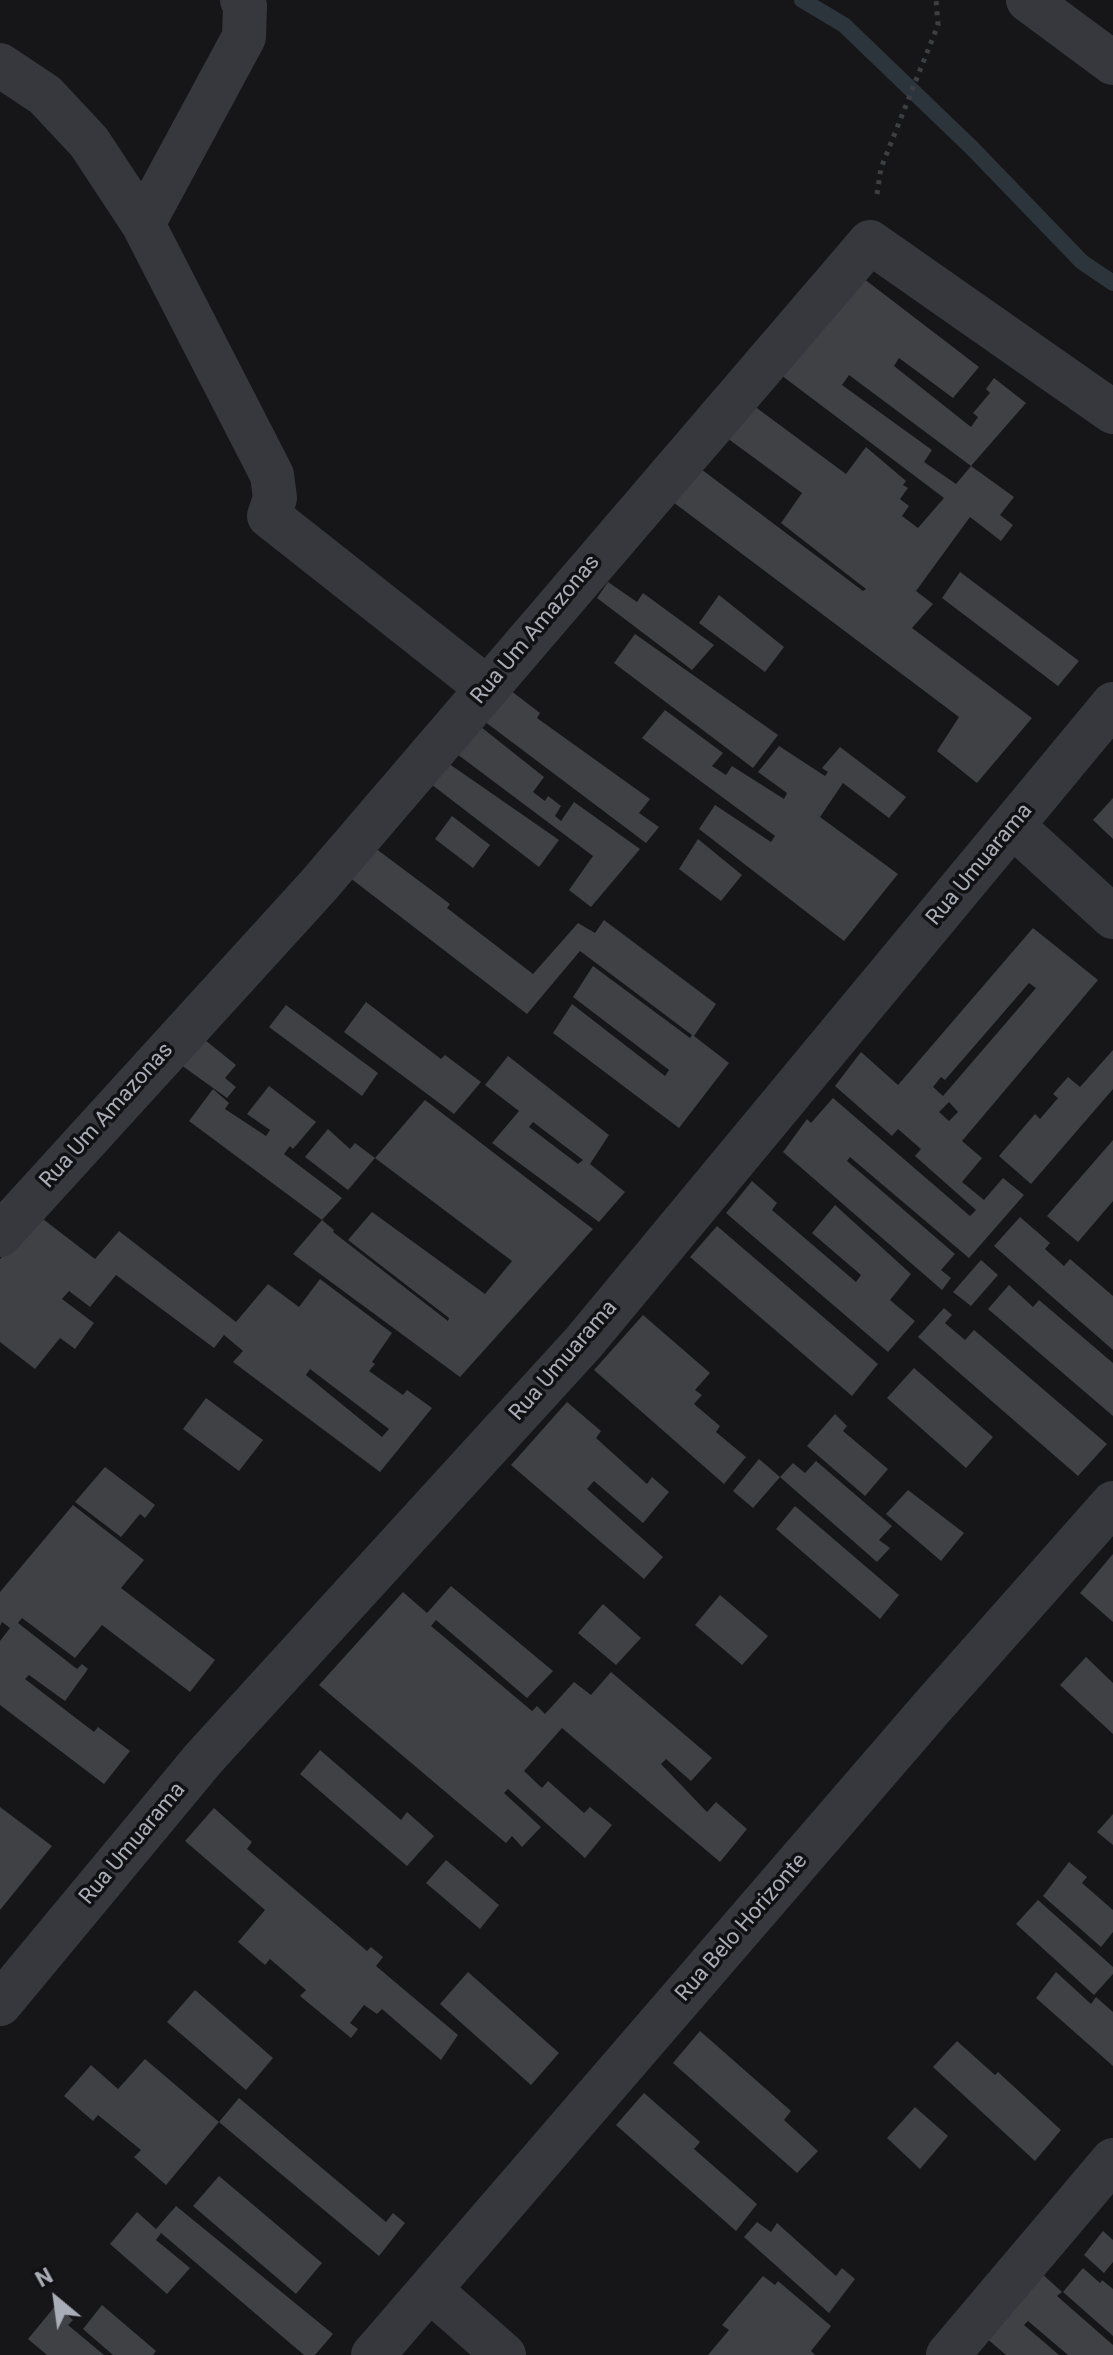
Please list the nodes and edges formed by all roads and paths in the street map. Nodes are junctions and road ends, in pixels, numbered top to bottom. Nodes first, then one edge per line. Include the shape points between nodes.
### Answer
1 (242, 0) edge
2 (936, 0) edge
3 (1028, 0) edge
4 (1113, 63) edge
5 (0, 65) edge
6 (881, 168) dead end
7 (143, 224) junction
8 (1113, 412) edge
9 (487, 688) junction
10 (1113, 704) edge
11 (1013, 826) junction
12 (1113, 917) edge
13 (0, 1235) edge
14 (1113, 1503) edge
15 (0, 2004) edge
16 (1113, 2160) edge
17 (430, 2290) junction
18 (373, 2355) edge
19 (504, 2355) edge
20 (948, 2355) edge

1 - 7 street via 244,37
2 - 6 path via 938,25
3 - 4 street
5 - 7 street via 45,95 89,142
7 - 9 street via 272,475 275,498 269,516
8 - 9 street, Rua Um Amazonas via 870,242
9 - 13 street, Rua Um Amazonas via 318,886
10 - 11 street, Rua Umuarama
11 - 12 street
11 - 15 street, Rua Umuarama via 584,1342 204,1758
14 - 17 street, Rua Belo Horizonte
16 - 20 street
17 - 18 street, Rua Belo Horizonte
17 - 19 street

